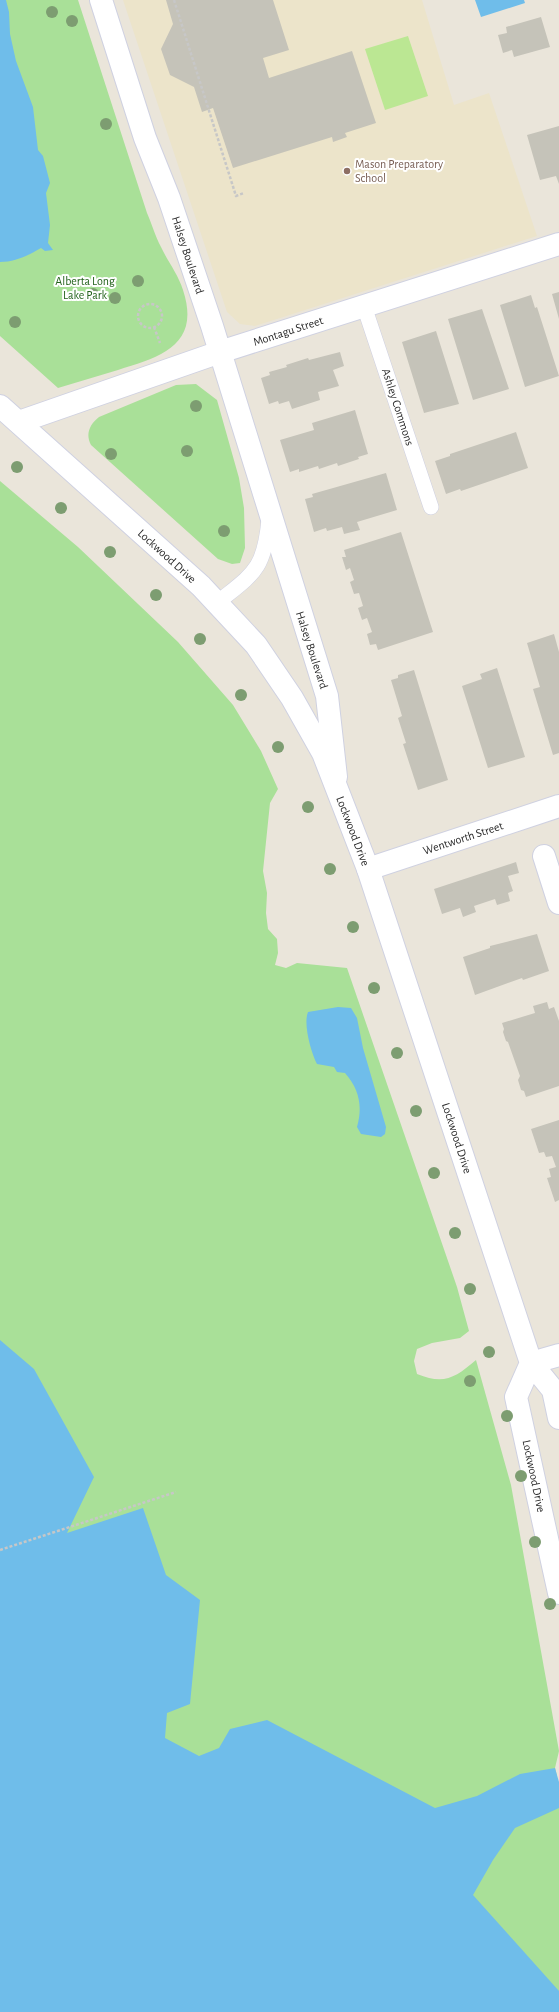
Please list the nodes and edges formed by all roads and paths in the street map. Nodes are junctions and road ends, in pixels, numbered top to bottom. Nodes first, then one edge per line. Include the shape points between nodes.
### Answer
1 (101, 0) edge
2 (174, 0) edge
3 (244, 193) dead end
4 (559, 244) edge
5 (364, 306) junction
6 (154, 327) junction
7 (160, 343) dead end
8 (220, 352) junction
9 (0, 406) edge
10 (19, 422) junction
11 (431, 507) dead end
12 (270, 513) junction
13 (217, 603) junction
14 (337, 790) junction
15 (559, 806) edge
16 (544, 856) dead end
17 (368, 869) junction
18 (559, 903) edge
19 (559, 1355) edge
20 (531, 1363) junction
21 (559, 1418) edge
22 (176, 1492) dead end
23 (0, 1550) edge
24 (559, 1593) edge

1 - 8 street, Halsey Boulevard via 145,138 169,198
2 - 3 path via 236,196
4 - 5 street, Montagu Street
5 - 8 street, Montagu Street
5 - 11 lane, Ashley Commons
6 - 6 path via 160,322 161,310 155,304 143,305 138,312 138,319 146,327
6 - 7 path
8 - 10 street, Montagu Street
8 - 12 street, Halsey Boulevard
9 - 10 street, Lockwood Drive
10 - 13 street, Lockwood Drive
12 - 13 lane, Halsey Boulevard via 262,561 253,574
12 - 14 street, Halsey Boulevard via 327,696
13 - 14 street, Lockwood Drive via 256,646 292,698 323,753
14 - 17 street, Lockwood Drive
15 - 17 street, Wentworth Street
16 - 18 street
17 - 20 street, Lockwood Drive
19 - 20 street
20 - 21 street, Lockwood Drive via 553,1390
20 - 24 street, Lockwood Drive via 516,1397
22 - 23 path

